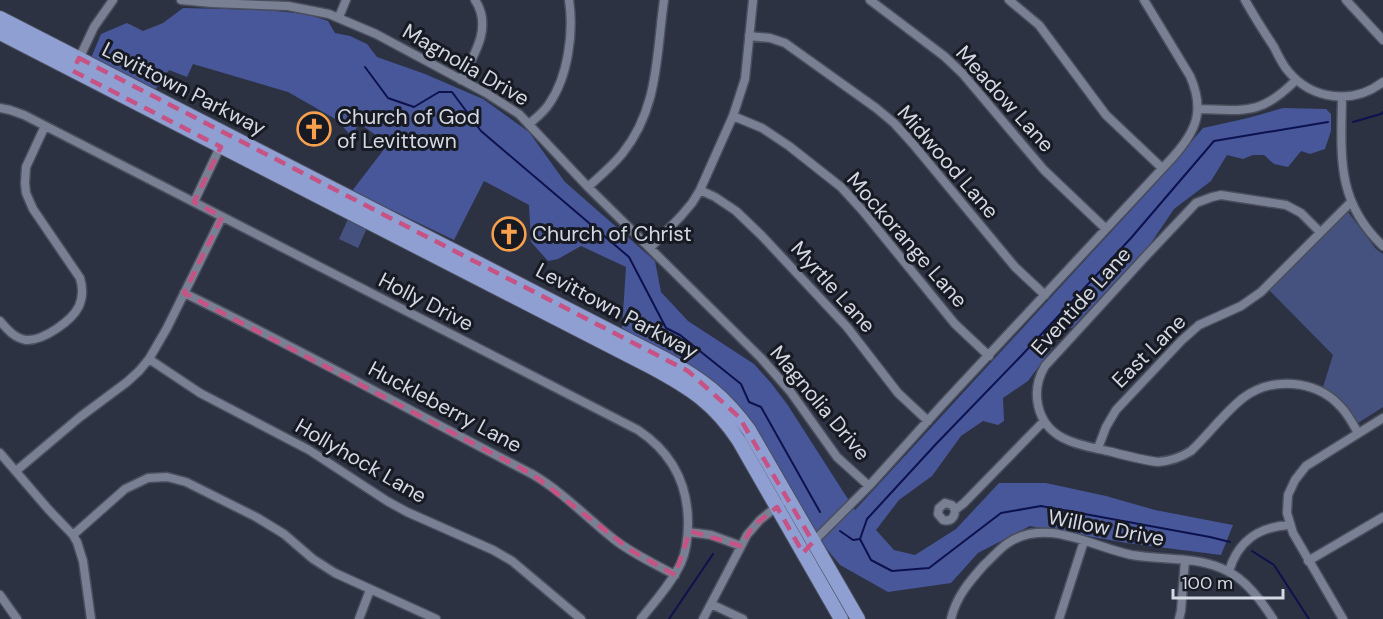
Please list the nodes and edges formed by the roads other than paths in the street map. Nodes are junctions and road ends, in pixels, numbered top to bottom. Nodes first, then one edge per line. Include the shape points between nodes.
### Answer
1 (113, 0) edge
2 (181, 0) edge
3 (346, 0) edge
4 (475, 0) edge
5 (569, 0) edge
6 (664, 0) edge
7 (753, 0) edge
8 (870, 0) edge
9 (1009, 0) edge
10 (1144, 0) edge
11 (1245, 0) edge
12 (1346, 0) edge
13 (235, 2) edge
14 (339, 17) junction
15 (0, 18) edge
16 (0, 33) edge
17 (749, 36) junction
18 (1383, 40) edge
19 (76, 65) junction
20 (461, 80) junction
21 (1296, 80) junction
22 (1383, 82) edge
23 (1342, 97) junction
24 (0, 108) edge
25 (1198, 109) junction
26 (733, 116) junction
27 (529, 123) junction
28 (45, 126) junction
29 (224, 141) junction
30 (1162, 168) junction
31 (588, 186) junction
32 (700, 190) junction
33 (194, 202) junction
34 (1351, 202) junction
35 (222, 218) junction
36 (1106, 229) junction
37 (1320, 232) junction
38 (1383, 246) edge
39 (650, 248) junction
40 (184, 293) junction
41 (1045, 295) junction
42 (0, 321) edge
43 (989, 356) junction
44 (149, 359) junction
45 (1383, 418) edge
46 (928, 420) junction
47 (1044, 421) junction
48 (1358, 434) junction
49 (1098, 448) junction
50 (0, 453) edge
51 (16, 471) junction
52 (869, 486) junction
53 (782, 503) junction
54 (955, 510) dead end
55 (1383, 517) edge
56 (1289, 525) junction
57 (688, 532) junction
58 (73, 535) junction
59 (1084, 541) junction
60 (813, 542) junction
61 (741, 546) junction
62 (803, 553) junction
63 (1185, 560) junction
64 (1308, 561) junction
65 (1229, 571) junction
66 (675, 574) junction
67 (370, 590) junction
68 (0, 595) edge
69 (711, 604) junction
70 (16, 618) edge
71 (91, 619) edge
72 (359, 619) edge
73 (436, 619) edge
74 (581, 619) edge
75 (640, 619) edge
76 (703, 619) edge
77 (743, 619) edge
78 (841, 619) edge
79 (858, 619) edge
80 (951, 619) edge
81 (1059, 619) edge
82 (1179, 619) edge
83 (1273, 619) edge
84 (1343, 619) edge

1 - 19 street via 94,27
2 - 13 street, Magnolia Drive
3 - 14 street
4 - 20 street via 482,19 481,40
5 - 27 street via 571,43 559,85 548,105
6 - 31 street via 659,50 645,115 621,156
7 - 17 street
8 - 36 street, Meadow Lane via 962,73 1044,170
9 - 30 street via 1039,25 1106,115
10 - 25 street via 1190,76
11 - 21 street
12 - 18 street
13 - 14 street, Magnolia Drive via 311,9
14 - 20 street, Magnolia Drive
15 - 19 main road, Levittown Parkway
16 - 19 main road, Levittown Parkway
17 - 26 street via 745,79
17 - 41 street, Midwood Lane via 785,42 886,116 1015,267
19 - 29 main road, Levittown Parkway
20 - 27 street, Magnolia Drive
21 - 23 street via 1312,90
21 - 25 street via 1271,101 1253,109
22 - 23 street via 1369,91
23 - 34 street via 1343,169
24 - 28 street, Holly Drive
25 - 30 street, Magnolia Drive via 1185,144
26 - 32 street
26 - 43 street, Mockorange Lane via 762,128 789,146 841,188 955,324
27 - 31 street, Magnolia Drive
28 - 33 street, Holly Drive
28 - 42 street via 26,167 26,193 80,278 82,295 77,310 42,338 16,337
29 - 33 street
29 - 53 main road, Levittown Parkway via 692,390 729,425
30 - 36 street, Magnolia Drive
31 - 39 street, Magnolia Drive
32 - 39 street
32 - 46 street, Myrtle Lane via 736,211 762,236 847,327 898,393
33 - 35 street, Holly Drive
34 - 37 street, East Lane
34 - 38 street via 1366,229
35 - 40 street
35 - 57 street, Holly Drive via 644,434 664,453 680,478 686,496
36 - 41 street, Magnolia Drive
37 - 47 street, Eventide Lane via 1301,213 1286,205 1221,195 1196,203 1045,366 1036,395
37 - 49 street, East Lane via 1253,298 1199,325 1181,341 1116,410
39 - 52 street, Magnolia Drive via 777,376 837,457
40 - 44 street
40 - 66 street, Huckleberry Lane via 532,474 616,540
41 - 43 street, Magnolia Drive
43 - 46 street, Magnolia Drive
44 - 51 street via 127,382
44 - 74 street, Hollyhock Lane via 200,393 309,450 387,501 494,550
45 - 48 street
46 - 52 street, Magnolia Drive
47 - 49 street via 1064,438
47 - 54 street
48 - 49 street via 1347,414 1330,397 1304,385 1280,384 1242,398 1191,451 1174,460 1149,461
48 - 56 street via 1300,472 1288,495
50 - 51 street
51 - 58 street
52 - 60 street, Magnolia Drive
53 - 60 main road, Levittown Parkway
53 - 61 street via 753,526
53 - 62 main road, Levittown Parkway
55 - 64 street
56 - 64 street
56 - 65 street via 1268,528 1250,538 1236,553
57 - 61 street
57 - 66 street, Holly Drive via 685,552
58 - 67 street via 132,484 166,477 186,482 256,517 284,534 322,566
58 - 71 street via 83,561
59 - 63 street, Willow Drive via 1133,555
59 - 80 street, Willow Drive via 1042,532 1005,545 964,588
59 - 81 street
60 - 62 street, Magnolia Drive
60 - 79 main road, Levittown Parkway
61 - 69 street
62 - 78 main road, Levittown Parkway
63 - 65 street, Willow Drive via 1210,563
63 - 82 street
64 - 84 street
65 - 83 street, Willow Drive via 1252,589
66 - 75 street, Holly Drive
67 - 72 street
67 - 73 street
68 - 70 street
69 - 76 street
69 - 77 street

